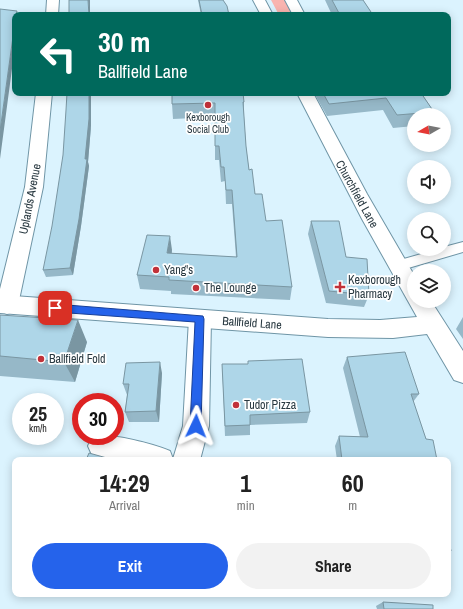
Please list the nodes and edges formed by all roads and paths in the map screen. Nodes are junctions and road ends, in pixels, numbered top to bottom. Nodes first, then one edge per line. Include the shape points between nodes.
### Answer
1 (53, 0) edge
2 (260, 0) edge
3 (292, 0) edge
4 (52, 12) edge
5 (266, 12) edge
6 (298, 12) edge
7 (44, 96) edge
8 (306, 96) edge
9 (463, 247) edge
10 (398, 266) junction
11 (407, 281) edge
12 (7, 308) edge
13 (423, 308) edge
14 (200, 319) junction
15 (432, 324) junction
16 (463, 372) edge
17 (101, 446) dead end
18 (147, 457) edge
19 (187, 457) edge

1 - 4 street
2 - 5 street
3 - 6 street
7 - 12 street, Uplands Avenue via 34,187
8 - 10 street, Churchfield Lane via 331,146
9 - 10 lane
10 - 11 street, Churchfield Lane
12 - 14 street, Ballfield Lane
13 - 15 street
14 - 15 street, Ballfield Lane via 382,330 418,328
14 - 19 street via 196,426
15 - 16 street
17 - 18 street

